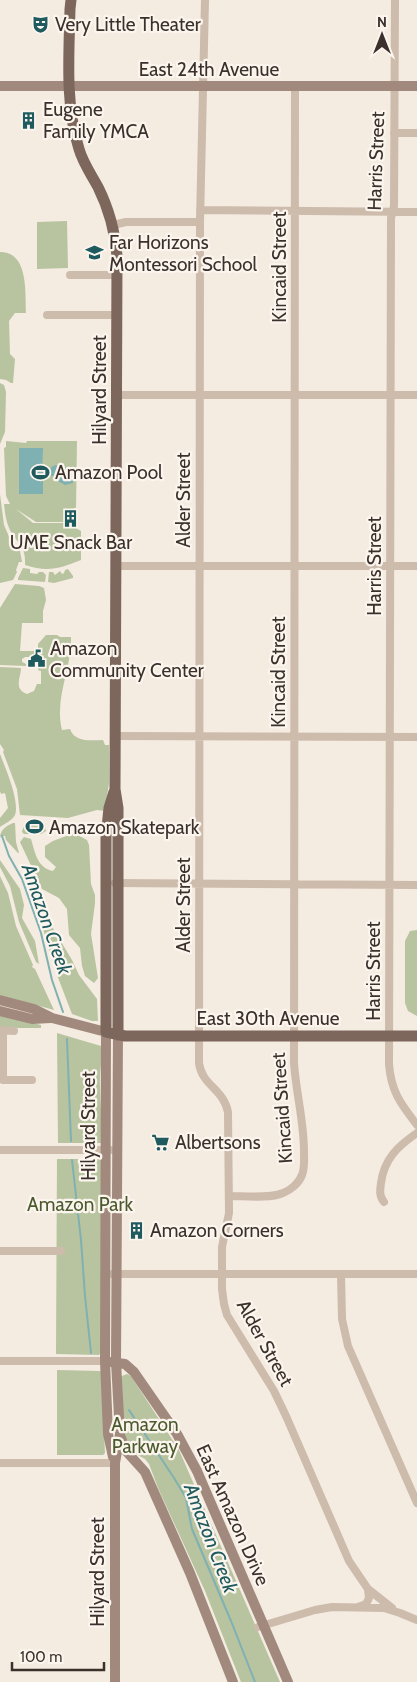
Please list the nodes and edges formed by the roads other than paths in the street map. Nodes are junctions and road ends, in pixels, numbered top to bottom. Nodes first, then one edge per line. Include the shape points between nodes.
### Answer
1 (204, 0) edge
2 (395, 0) edge
3 (69, 3) edge
4 (0, 86) edge
5 (70, 86) junction
6 (394, 86) junction
7 (417, 86) edge
8 (203, 87) junction
9 (295, 87) junction
10 (417, 133) edge
11 (394, 134) junction
12 (200, 210) junction
13 (295, 210) junction
14 (392, 212) junction
15 (417, 212) edge
16 (200, 222) junction
17 (113, 225) junction
18 (70, 274) dead end
19 (117, 275) junction
20 (47, 315) dead end
21 (116, 315) junction
22 (117, 395) junction
23 (200, 396) junction
24 (294, 396) junction
25 (390, 396) junction
26 (417, 396) edge
27 (116, 566) junction
28 (200, 566) junction
29 (294, 566) junction
30 (390, 566) junction
31 (417, 566) edge
32 (116, 736) junction
33 (200, 736) junction
34 (294, 737) junction
35 (390, 737) junction
36 (417, 737) edge
37 (115, 789) junction
38 (106, 883) junction
39 (118, 883) junction
40 (199, 884) junction
41 (294, 884) junction
42 (390, 884) junction
43 (417, 885) edge
44 (0, 1000) edge
45 (0, 1011) edge
46 (52, 1018) junction
47 (1, 1030) edge
48 (14, 1030) dead end
49 (106, 1032) junction
50 (118, 1034) junction
51 (198, 1036) junction
52 (294, 1036) junction
53 (390, 1036) junction
54 (417, 1036) edge
55 (32, 1080) dead end
56 (417, 1125) edge
57 (417, 1133) edge
58 (0, 1150) edge
59 (105, 1150) junction
60 (118, 1150) junction
61 (229, 1196) junction
62 (384, 1202) dead end
63 (0, 1251) edge
64 (61, 1251) dead end
65 (105, 1274) junction
66 (117, 1274) junction
67 (222, 1274) junction
68 (340, 1274) junction
69 (417, 1274) edge
70 (0, 1361) edge
71 (105, 1361) junction
72 (116, 1362) junction
73 (120, 1434) junction
74 (115, 1462) junction
75 (0, 1463) edge
76 (139, 1465) junction
77 (417, 1503) edge
78 (368, 1589) junction
79 (358, 1607) junction
80 (400, 1613) junction
81 (417, 1620) edge
82 (261, 1626) junction
83 (115, 1682) edge
84 (233, 1682) edge
85 (288, 1682) edge

1 - 8 street, Alder Street
2 - 6 street, Harris Street
3 - 5 main road, Hilyard Street
4 - 5 main road, East 24th Avenue
5 - 8 main road, East 24th Avenue
5 - 17 main road, Hilyard Street via 71,115 79,151 98,186
6 - 7 main road, East 24th Avenue
6 - 9 main road, East 24th Avenue
6 - 11 street, Harris Street
8 - 9 main road, East 24th Avenue
8 - 12 street, Alder Street
9 - 13 street, Kincaid Street
10 - 11 street
11 - 14 street, Harris Street
12 - 13 street
12 - 16 street, Alder Street
13 - 14 street
13 - 24 street, Kincaid Street
14 - 15 street
14 - 25 street, Harris Street
16 - 17 street via 126,222
16 - 23 street, Alder Street
17 - 19 main road, Hilyard Street
18 - 19 street
19 - 21 main road, Hilyard Street
20 - 21 street
21 - 22 main road, Hilyard Street
22 - 23 street
22 - 27 main road, Hilyard Street
23 - 24 street
23 - 28 street, Alder Street
24 - 25 street
24 - 29 street, Kincaid Street
25 - 26 street
25 - 30 street, Harris Street
27 - 28 street
27 - 32 main road, Hilyard Street
28 - 29 street
28 - 33 street, Alder Street
29 - 30 street
29 - 34 street, Kincaid Street
30 - 31 street
30 - 35 street, Harris Street
32 - 33 street
32 - 37 main road, Hilyard Street
33 - 34 street
33 - 40 street, Alder Street
34 - 35 street
34 - 41 street, Kincaid Street
35 - 36 street
35 - 42 street, Harris Street
37 - 38 main road, Hilyard Street via 107,823
37 - 39 main road, Hilyard Street
38 - 39 street
38 - 49 main road, Hilyard Street
39 - 40 street
39 - 50 main road, Hilyard Street
40 - 41 street
40 - 51 street, Alder Street
41 - 42 street
41 - 52 street, Kincaid Street
42 - 43 street
42 - 53 street, Harris Street
44 - 46 main road via 34,1009
45 - 46 main road via 32,1020
46 - 49 main road
47 - 48 street
47 - 55 street via 3,1080
49 - 50 main road
49 - 59 main road, Hilyard Street
50 - 51 main road, East 30th Avenue
50 - 60 main road, Hilyard Street
51 - 52 main road, East 30th Avenue
51 - 61 street, Alder Street via 200,1071 222,1095 228,1112
52 - 53 main road, East 30th Avenue
52 - 61 street, Kincaid Street via 304,1140 302,1174 298,1182 274,1196
53 - 54 main road, East 30th Avenue
53 - 56 street, Harris Street via 392,1085
57 - 62 street via 393,1152 386,1164 380,1194
58 - 59 street
59 - 60 street
59 - 65 main road, Hilyard Street
60 - 66 main road, Hilyard Street
61 - 67 street, Alder Street
63 - 64 street
65 - 66 street
65 - 71 main road, Hilyard Street
66 - 67 street
66 - 72 main road, Hilyard Street
67 - 68 street
67 - 78 street, Alder Street via 227,1316 274,1391 349,1561
68 - 69 street
68 - 77 street via 342,1319 348,1346
70 - 71 street
71 - 72 main road, East Amazon Drive
71 - 74 main road, Hilyard Street via 108,1434
72 - 73 main road, Hilyard Street
72 - 82 main road, East Amazon Drive via 125,1364 134,1372 183,1445
73 - 74 main road, Hilyard Street
73 - 76 main road via 126,1451
74 - 75 street
74 - 76 main road
74 - 83 main road, Hilyard Street
76 - 84 main road via 190,1573
78 - 79 street via 366,1604
78 - 80 street, Alder Street
79 - 80 street via 384,1608
79 - 82 street via 320,1608
80 - 81 street
82 - 85 main road, East Amazon Drive

